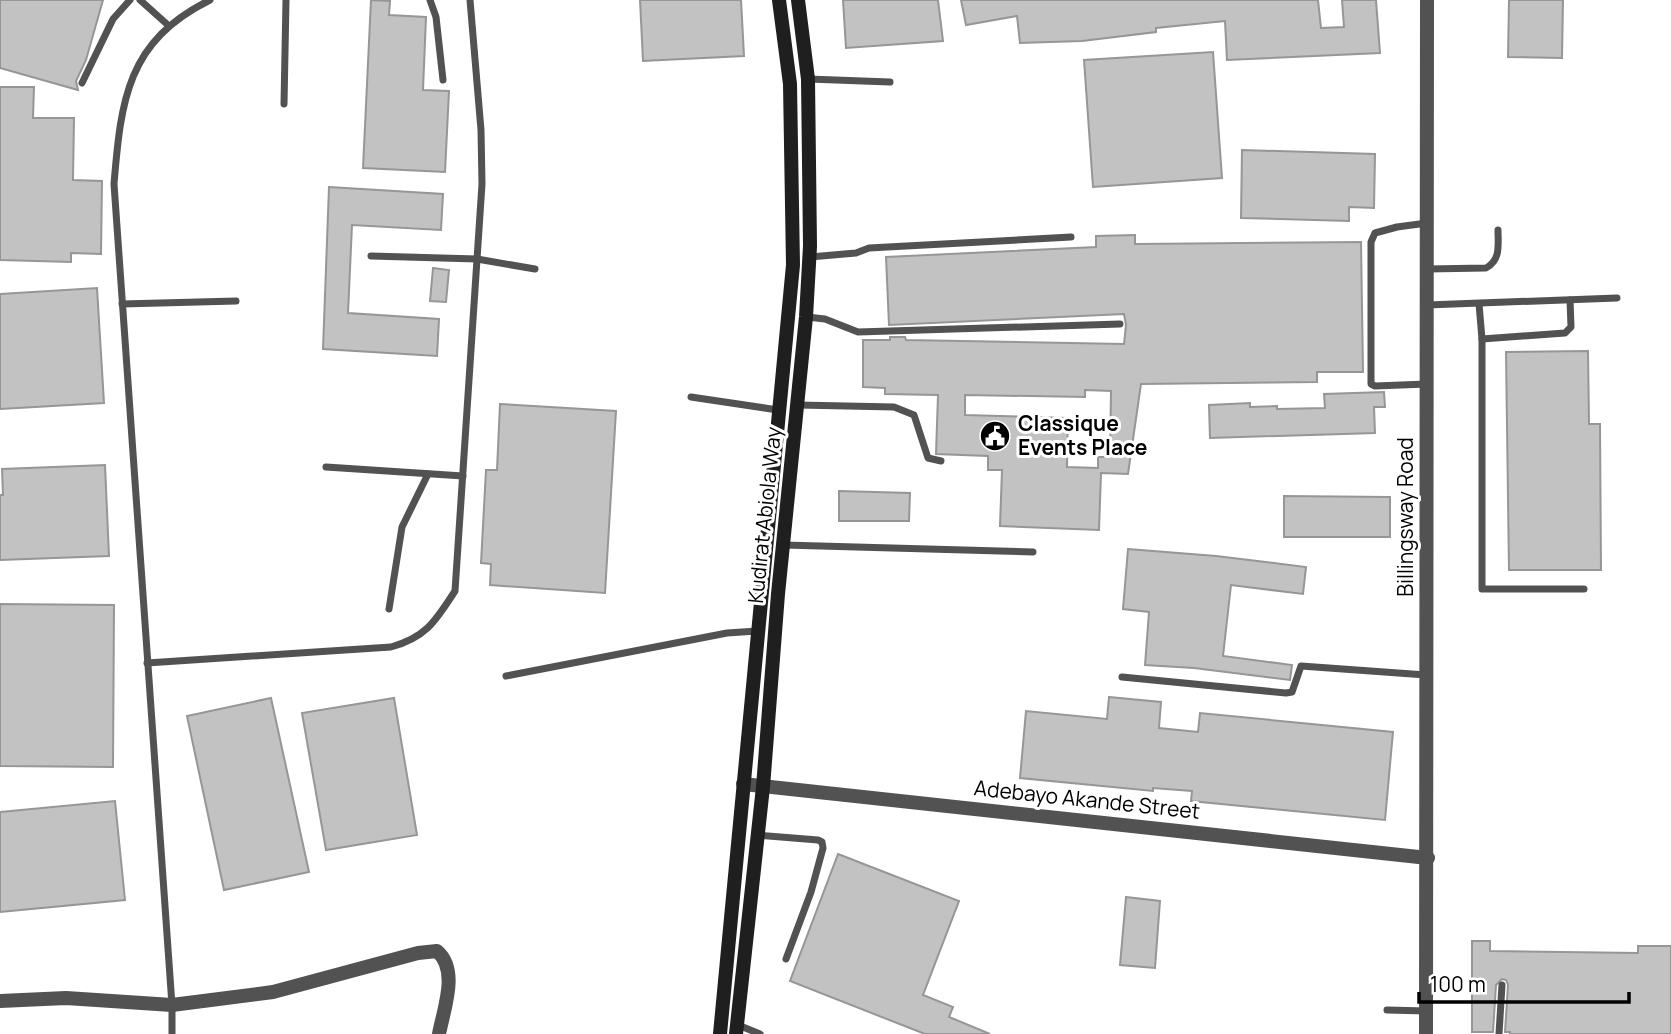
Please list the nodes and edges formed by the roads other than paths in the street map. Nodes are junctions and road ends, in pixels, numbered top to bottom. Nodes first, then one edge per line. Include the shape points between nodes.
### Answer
1 (130, 0) edge
2 (140, 0) edge
3 (210, 0) edge
4 (286, 0) edge
5 (430, 0) edge
6 (470, 0) edge
7 (779, 0) edge
8 (798, 0) edge
9 (1427, 0) edge
10 (169, 26) junction
11 (808, 79) junction
12 (443, 80) dead end
13 (890, 82) dead end
14 (82, 83) dead end
15 (284, 104) dead end
16 (1427, 223) junction
17 (1498, 230) dead end
18 (1071, 237) dead end
19 (372, 256) dead end
20 (809, 257) junction
21 (477, 259) junction
22 (535, 269) dead end
23 (1427, 269) junction
24 (1617, 298) dead end
25 (1570, 300) junction
26 (236, 301) dead end
27 (122, 303) junction
28 (1479, 304) junction
29 (1426, 305) junction
30 (806, 317) junction
31 (1121, 324) dead end
32 (1482, 338) junction
33 (1427, 384) junction
34 (691, 397) dead end
35 (798, 405) junction
36 (778, 410) junction
37 (941, 461) dead end
38 (326, 467) dead end
39 (428, 474) junction
40 (463, 476) junction
41 (783, 545) junction
42 (1033, 552) dead end
43 (1584, 589) dead end
44 (389, 609) dead end
45 (757, 631) junction
46 (147, 663) junction
47 (1427, 675) junction
48 (506, 676) dead end
49 (1122, 677) dead end
50 (743, 784) junction
51 (763, 787) junction
52 (756, 835) junction
53 (1428, 858) junction
54 (786, 959) dead end
55 (1502, 985) dead end
56 (0, 1001) edge
57 (172, 1005) junction
58 (1387, 1010) dead end
59 (1427, 1011) junction
60 (737, 1029) edge
61 (172, 1034) edge
62 (439, 1034) edge
63 (720, 1034) edge
64 (760, 1034) edge
65 (1426, 1034) edge
66 (1499, 1034) edge

1 - 14 lane via 113,19
2 - 10 lane
3 - 10 lane
4 - 15 lane
5 - 12 lane
6 - 21 lane via 481,130
7 - 36 main road, Kudirat Abiola Way via 790,84 793,265
8 - 11 main road, Kudirat Abiola Way
9 - 16 street, Billingsway Road
10 - 27 lane via 138,63 118,127 114,184
11 - 13 lane
11 - 20 main road, Kudirat Abiola Way
16 - 23 street, Billingsway Road
16 - 33 lane via 1375,233 1371,242 1370,354 1370,380 1375,386
17 - 23 lane via 1498,257 1486,268
18 - 20 lane via 869,248
19 - 21 lane
20 - 30 main road, Kudirat Abiola Way
21 - 22 lane
21 - 40 lane
23 - 29 street, Billingsway Road
24 - 25 lane
25 - 28 lane
25 - 32 lane via 1571,327 1565,333
26 - 27 lane
27 - 46 lane
28 - 29 lane
28 - 32 lane
29 - 33 street, Billingsway Road
30 - 31 lane via 858,332
30 - 35 main road, Kudirat Abiola Way
32 - 43 lane via 1482,589
33 - 47 street, Billingsway Road
34 - 36 lane
35 - 37 lane via 894,407 914,415 928,458
35 - 41 main road, Kudirat Abiola Way
36 - 45 main road, Kudirat Abiola Way
38 - 39 lane
39 - 40 lane
39 - 44 lane via 402,527
40 - 46 lane via 456,591 430,628 411,642
41 - 42 lane
41 - 51 main road, Kudirat Abiola Way
45 - 48 lane
45 - 50 main road, Kudirat Abiola Way
46 - 57 lane
47 - 49 lane via 1301,666 1292,692 1286,693
47 - 53 street, Billingsway Road
50 - 51 street, Adebayo Akande Street
50 - 63 main road, Kudirat Abiola Way
51 - 52 main road, Kudirat Abiola Way
51 - 53 street, Adebayo Akande Street
52 - 54 lane via 822,842 811,892
52 - 60 main road, Kudirat Abiola Way
53 - 59 street, Billingsway Road
55 - 66 lane
56 - 57 street via 66,998
57 - 61 lane
57 - 62 street via 273,992 437,951 446,958 450,973
58 - 59 lane
59 - 65 street, Billingsway Road
60 - 64 lane

